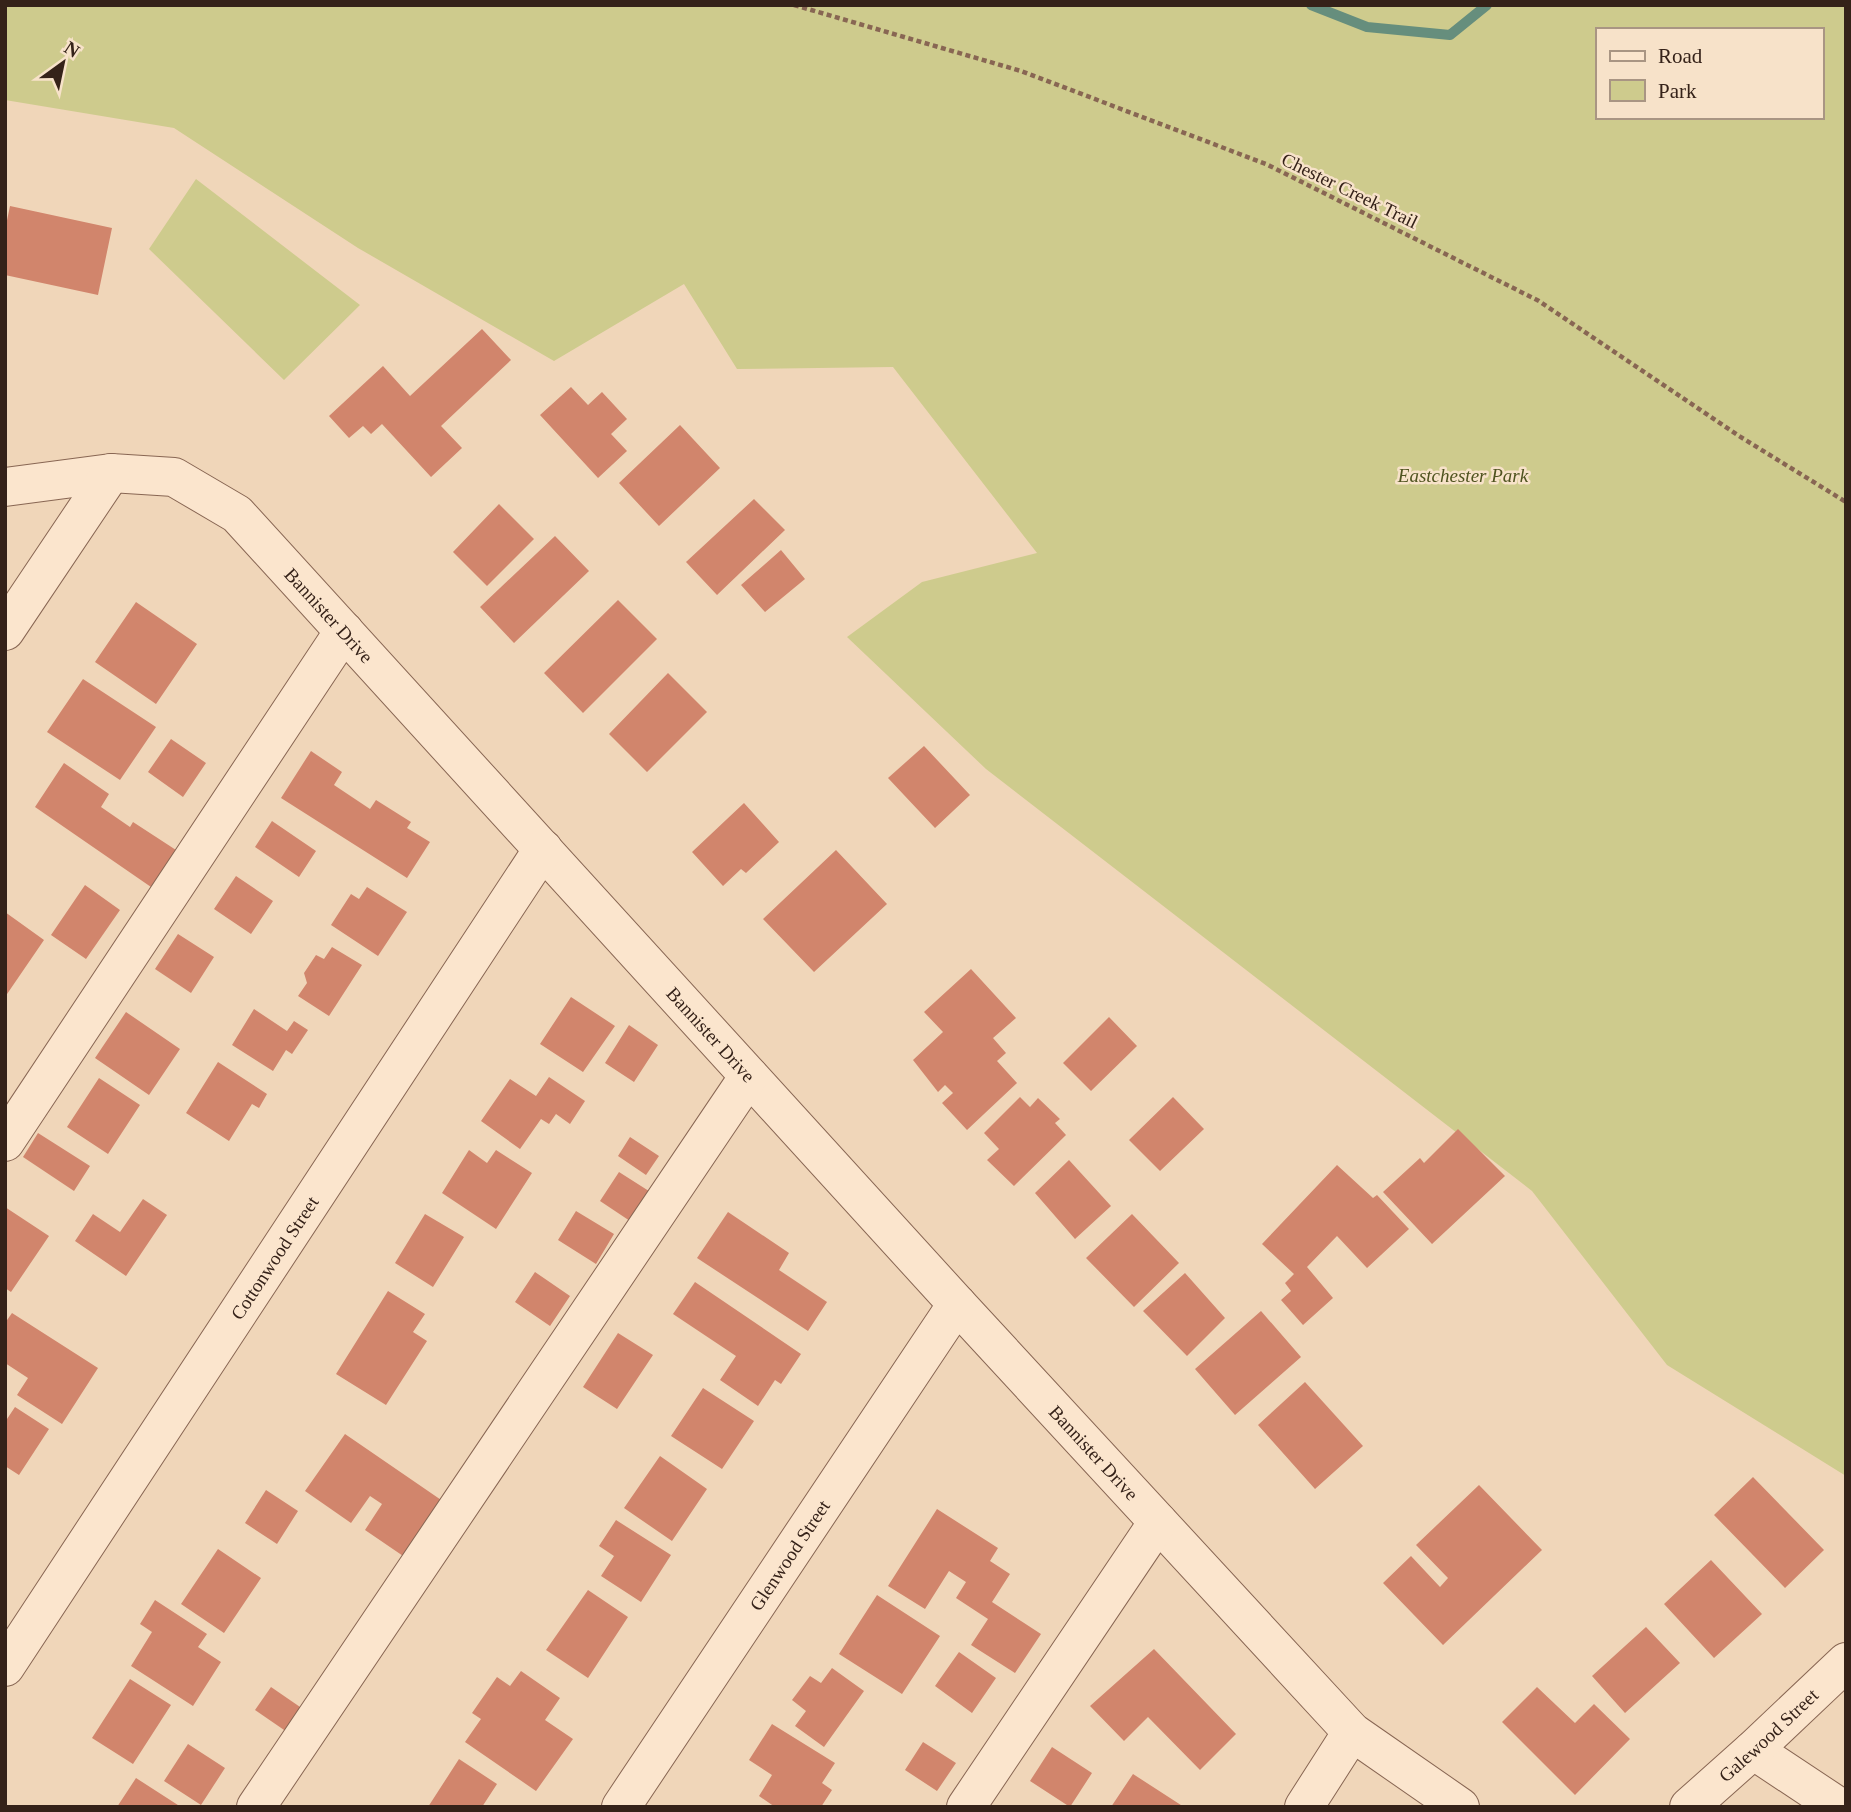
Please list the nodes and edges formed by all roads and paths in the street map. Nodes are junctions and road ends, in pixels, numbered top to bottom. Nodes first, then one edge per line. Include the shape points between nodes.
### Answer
1 (794, 5) edge
2 (111, 473) junction
3 (5, 487) edge
4 (1846, 502) edge
5 (344, 631) junction
6 (5, 632) edge
7 (543, 849) junction
8 (749, 1076) junction
9 (5, 1142) edge
10 (957, 1304) junction
11 (1158, 1522) junction
12 (1846, 1662) edge
13 (5, 1667) edge
14 (1352, 1732) junction
15 (1754, 1750) junction
16 (257, 1807) edge
17 (621, 1807) edge
18 (966, 1807) edge
19 (1304, 1807) edge
20 (1460, 1807) edge
21 (1689, 1807) edge
22 (1839, 1807) edge

1 - 4 path, Chester Creek Trail via 1021,71 1266,164 1539,301
2 - 3 street, Bannister Drive
2 - 5 street, Bannister Drive via 174,477 237,514
2 - 6 street
5 - 7 street, Bannister Drive
5 - 9 street
7 - 8 street, Bannister Drive
7 - 13 street, Cottonwood Street
8 - 10 street, Bannister Drive
8 - 16 street
10 - 11 street, Bannister Drive
10 - 17 street, Glenwood Street
11 - 14 street, Bannister Drive
11 - 18 street
12 - 15 street, Galewood Street
14 - 19 street
14 - 20 street
15 - 21 street, Galewood Street
15 - 22 street

